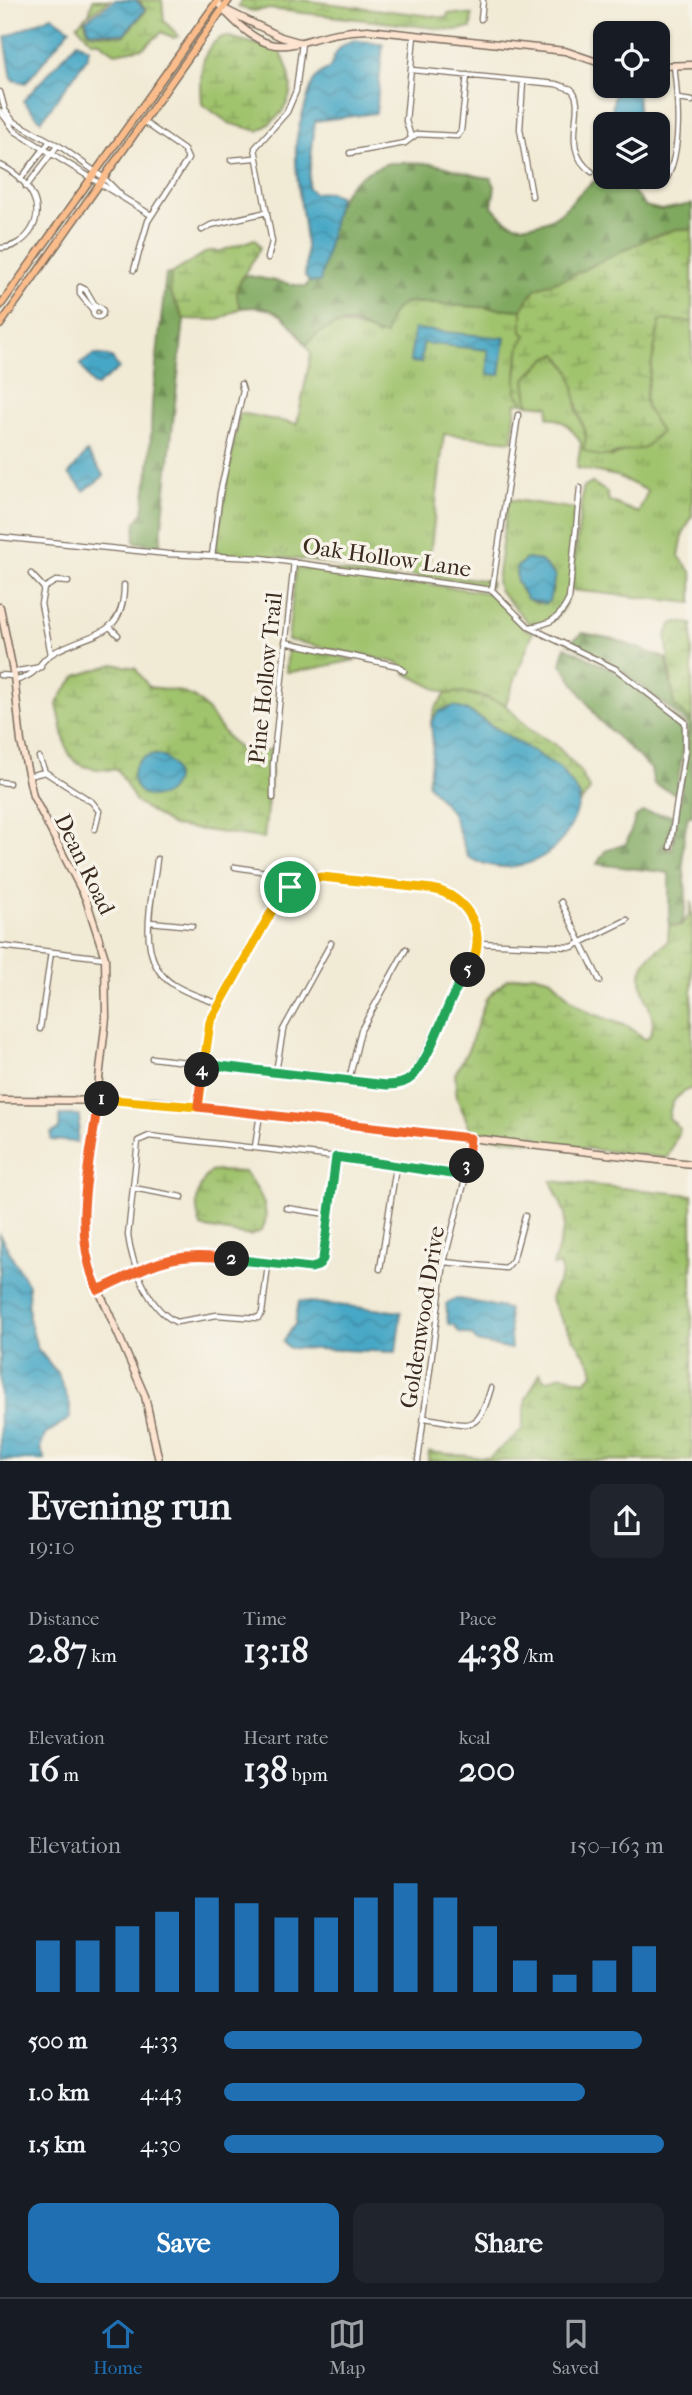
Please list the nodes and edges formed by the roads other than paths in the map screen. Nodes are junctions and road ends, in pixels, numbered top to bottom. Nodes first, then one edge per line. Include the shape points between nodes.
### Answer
1 (229, 0) edge
2 (483, 0) edge
3 (217, 1) edge
4 (222, 8) junction
5 (481, 19) dead end
6 (414, 35) junction
7 (302, 43) junction
8 (593, 61) edge
9 (670, 64) edge
10 (674, 64) junction
11 (692, 65) edge
12 (412, 70) junction
13 (467, 75) junction
14 (523, 81) junction
15 (0, 92) edge
16 (678, 99) junction
17 (692, 101) edge
18 (0, 111) edge
19 (144, 122) junction
20 (411, 138) junction
21 (50, 141) junction
22 (58, 145) junction
23 (45, 147) junction
24 (53, 152) junction
25 (350, 153) dead end
26 (254, 158) junction
27 (231, 160) dead end
28 (34, 161) junction
29 (0, 164) edge
30 (42, 167) junction
31 (592, 172) dead end
32 (670, 172) edge
33 (94, 175) junction
34 (20, 180) junction
35 (102, 181) junction
36 (26, 187) junction
37 (532, 196) dead end
38 (267, 212) junction
39 (151, 215) junction
40 (202, 230) dead end
41 (0, 248) edge
42 (268, 258) dead end
43 (134, 270) dead end
44 (90, 295) junction
45 (84, 299) junction
46 (0, 306) edge
47 (0, 325) edge
48 (241, 384) dead end
49 (518, 415) dead end
50 (580, 488) dead end
51 (0, 537) edge
52 (212, 556) junction
53 (294, 562) junction
54 (31, 575) dead end
55 (68, 582) dead end
56 (124, 584) dead end
57 (44, 588) junction
58 (492, 590) junction
59 (0, 607) edge
60 (110, 627) junction
61 (529, 628) junction
62 (118, 635) dead end
63 (285, 642) junction
64 (51, 654) junction
65 (41, 666) junction
66 (404, 671) dead end
67 (0, 675) edge
68 (14, 676) junction
69 (39, 757) dead end
70 (45, 772) junction
71 (27, 776) junction
72 (0, 782) edge
73 (9, 783) dead end
74 (273, 798) dead end
75 (95, 829) dead end
76 (670, 847) dead end
77 (157, 859) dead end
78 (235, 867) dead end
79 (290, 887) junction
80 (561, 902) dead end
81 (627, 920) dead end
82 (150, 922) junction
83 (192, 926) dead end
84 (331, 943) dead end
85 (478, 943) junction
86 (582, 943) junction
87 (0, 946) edge
88 (406, 949) dead end
89 (51, 952) junction
90 (105, 958) junction
91 (600, 981) dead end
92 (219, 1004) junction
93 (40, 1029) dead end
94 (152, 1058) dead end
95 (203, 1064) junction
96 (276, 1072) junction
97 (349, 1080) junction
98 (98, 1099) junction
99 (0, 1100) edge
100 (198, 1107) junction
101 (260, 1114) junction
102 (470, 1138) junction
103 (255, 1147) junction
104 (336, 1157) junction
105 (692, 1164) edge
106 (396, 1167) junction
107 (466, 1176) junction
108 (133, 1188) junction
109 (182, 1197) dead end
110 (286, 1208) dead end
111 (327, 1214) junction
112 (525, 1216) dead end
113 (444, 1262) junction
114 (268, 1265) junction
115 (138, 1269) junction
116 (380, 1269) dead end
117 (98, 1290) junction
118 (491, 1388) dead end
119 (425, 1418) junction
120 (159, 1461) edge
121 (418, 1461) edge

1 - 4 main road
2 - 5 street
3 - 4 street
3 - 33 main road
4 - 7 street
4 - 7 street via 258,40 276,45
4 - 19 main road
6 - 7 street via 351,30
6 - 8 street via 565,51
6 - 12 street
7 - 26 street via 296,90 287,112 258,143
9 - 10 street
10 - 11 street
10 - 16 street
12 - 13 street
12 - 20 street via 406,121
13 - 14 street
13 - 20 street via 457,136 417,134
14 - 31 street via 562,85 576,93 574,142 583,164
14 - 37 street via 520,129
15 - 21 street via 13,121
16 - 17 street
16 - 32 street
18 - 23 street via 15,131
19 - 35 main road
19 - 39 street via 184,150 188,159
20 - 25 street
21 - 22 street
21 - 23 street
22 - 24 street
22 - 33 street
23 - 24 street
23 - 28 street
24 - 30 street
24 - 33 street
26 - 27 street
26 - 38 street
28 - 30 street
28 - 34 street
29 - 34 street
30 - 36 street
33 - 35 street
33 - 46 main road
34 - 36 street
35 - 39 street
35 - 47 main road
36 - 41 street via 35,205 29,235 18,245
38 - 40 street
38 - 42 street via 272,242
39 - 43 street
44 - 45 street
44 - 45 street via 80,287
44 - 45 street via 95,309
48 - 52 street
49 - 58 street
50 - 61 street via 569,599 562,614 548,625
51 - 52 street, Oak Hollow Lane
52 - 53 street, Oak Hollow Lane
53 - 58 street, Oak Hollow Lane
53 - 63 street, Pine Hollow Trail
54 - 57 street
55 - 57 street via 56,581
56 - 60 street via 124,605
57 - 64 street via 41,604
58 - 61 street, Oak Hollow Lane
59 - 68 street, Dean Road
60 - 62 street
60 - 64 street
61 - 76 street, Oak Hollow Lane via 616,669 685,722
63 - 66 street
63 - 74 street, Pine Hollow Trail
64 - 65 street
65 - 68 street
65 - 68 street via 30,676
67 - 68 street
68 - 71 street, Dean Road
69 - 70 street
70 - 71 street
70 - 75 street via 93,802 99,811
71 - 90 street, Dean Road via 86,899
72 - 73 street
77 - 82 street
78 - 79 street via 273,873
79 - 85 street via 322,877 439,891 465,906
79 - 92 street via 278,900
80 - 86 street
81 - 86 street
82 - 83 street
82 - 92 street via 149,948 163,976 173,985
84 - 96 street via 283,1030
85 - 86 street via 563,948
85 - 97 street via 474,960 414,1075 396,1085
86 - 91 street
87 - 89 street
88 - 97 street via 360,1030
89 - 90 street
89 - 93 street
90 - 98 street, Dean Road via 107,999
92 - 95 street via 206,1036
94 - 95 street
95 - 96 street
95 - 100 street
96 - 97 street
98 - 99 street
98 - 100 street
98 - 117 street, Dean Road via 83,1228
100 - 101 street
101 - 102 street
101 - 103 street
102 - 105 street
102 - 107 street, Goldenwood Drive
103 - 104 street
103 - 108 street via 142,1137
104 - 106 street
104 - 111 street
106 - 107 street
106 - 116 street
107 - 113 street, Goldenwood Drive
108 - 109 street
108 - 115 street via 128,1236
110 - 111 street
111 - 114 street via 323,1259 318,1266
112 - 113 street via 513,1260 506,1268
113 - 119 street, Goldenwood Drive
114 - 115 street via 184,1255
114 - 115 street via 258,1318 217,1315 184,1322 166,1317 156,1308
115 - 117 street
117 - 120 street, Dean Road via 142,1387
118 - 119 street via 479,1421
119 - 121 street, Goldenwood Drive

